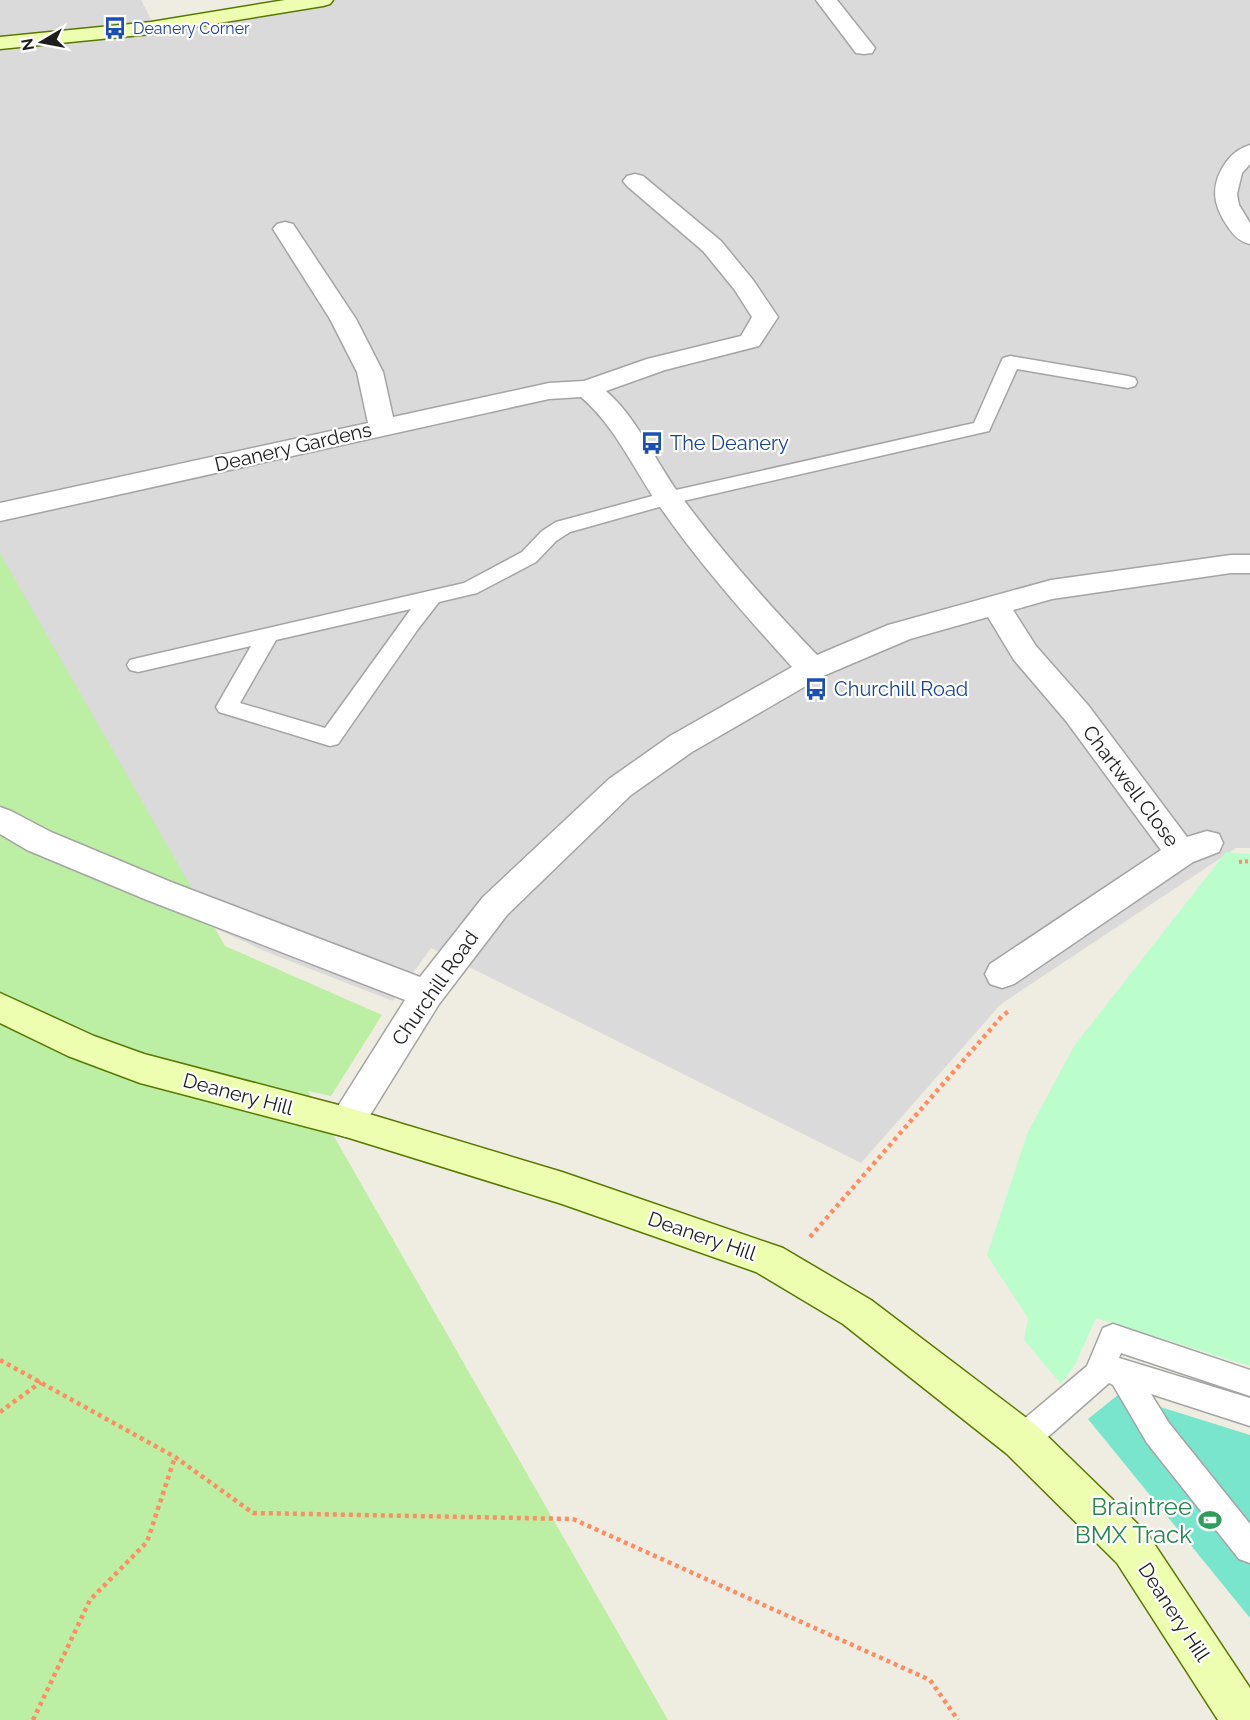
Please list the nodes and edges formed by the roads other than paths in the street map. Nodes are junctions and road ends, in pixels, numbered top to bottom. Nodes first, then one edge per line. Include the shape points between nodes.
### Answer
1 (323, 0) edge
2 (826, 0) edge
3 (0, 43) edge
4 (864, 48) dead end
5 (1250, 152) edge
6 (635, 182) dead end
7 (285, 229) dead end
8 (1250, 237) edge
9 (1128, 382) dead end
10 (588, 389) junction
11 (382, 427) junction
12 (667, 498) junction
13 (0, 512) edge
14 (1250, 564) edge
15 (432, 597) junction
16 (995, 604) junction
17 (268, 635) junction
18 (138, 665) dead end
19 (812, 669) junction
20 (0, 819) edge
21 (1002, 974) dead end
22 (427, 994) junction
23 (0, 1007) edge
24 (346, 1122) junction
25 (1109, 1373) junction
26 (1250, 1383) edge
27 (1250, 1412) edge
28 (1022, 1440) junction
29 (1250, 1548) edge
30 (1241, 1720) edge

1 - 3 main road via 151,28
2 - 4 street
5 - 8 street via 1238,160 1225,182 1227,203 1236,224
6 - 10 street, Deanery Gardens via 712,246 765,317 750,341 656,364
7 - 11 street via 343,319 370,372
9 - 12 lane via 1010,362 982,427
10 - 11 street, Deanery Gardens via 549,392
10 - 12 street via 604,401
11 - 13 street, Deanery Gardens
12 - 15 lane via 563,527 529,557 508,569 470,588
12 - 19 street via 753,605
14 - 16 street, Churchill Road via 1139,576 1051,590
15 - 17 lane
15 - 17 lane via 330,738 227,707
16 - 19 street, Churchill Road via 899,632
16 - 21 street, Chartwell Close via 1025,653 1194,848
17 - 18 lane
19 - 22 street, Churchill Road via 681,744 620,787 495,906
20 - 22 street via 39,841 159,891
22 - 24 street, Churchill Road
23 - 24 main road, Deanery Hill via 81,1046 140,1068
24 - 28 main road, Deanery Hill via 562,1188 769,1260 857,1312
25 - 26 lane via 1113,1337
25 - 27 lane
25 - 28 lane
25 - 29 lane
28 - 30 main road, Deanery Hill via 1132,1548

